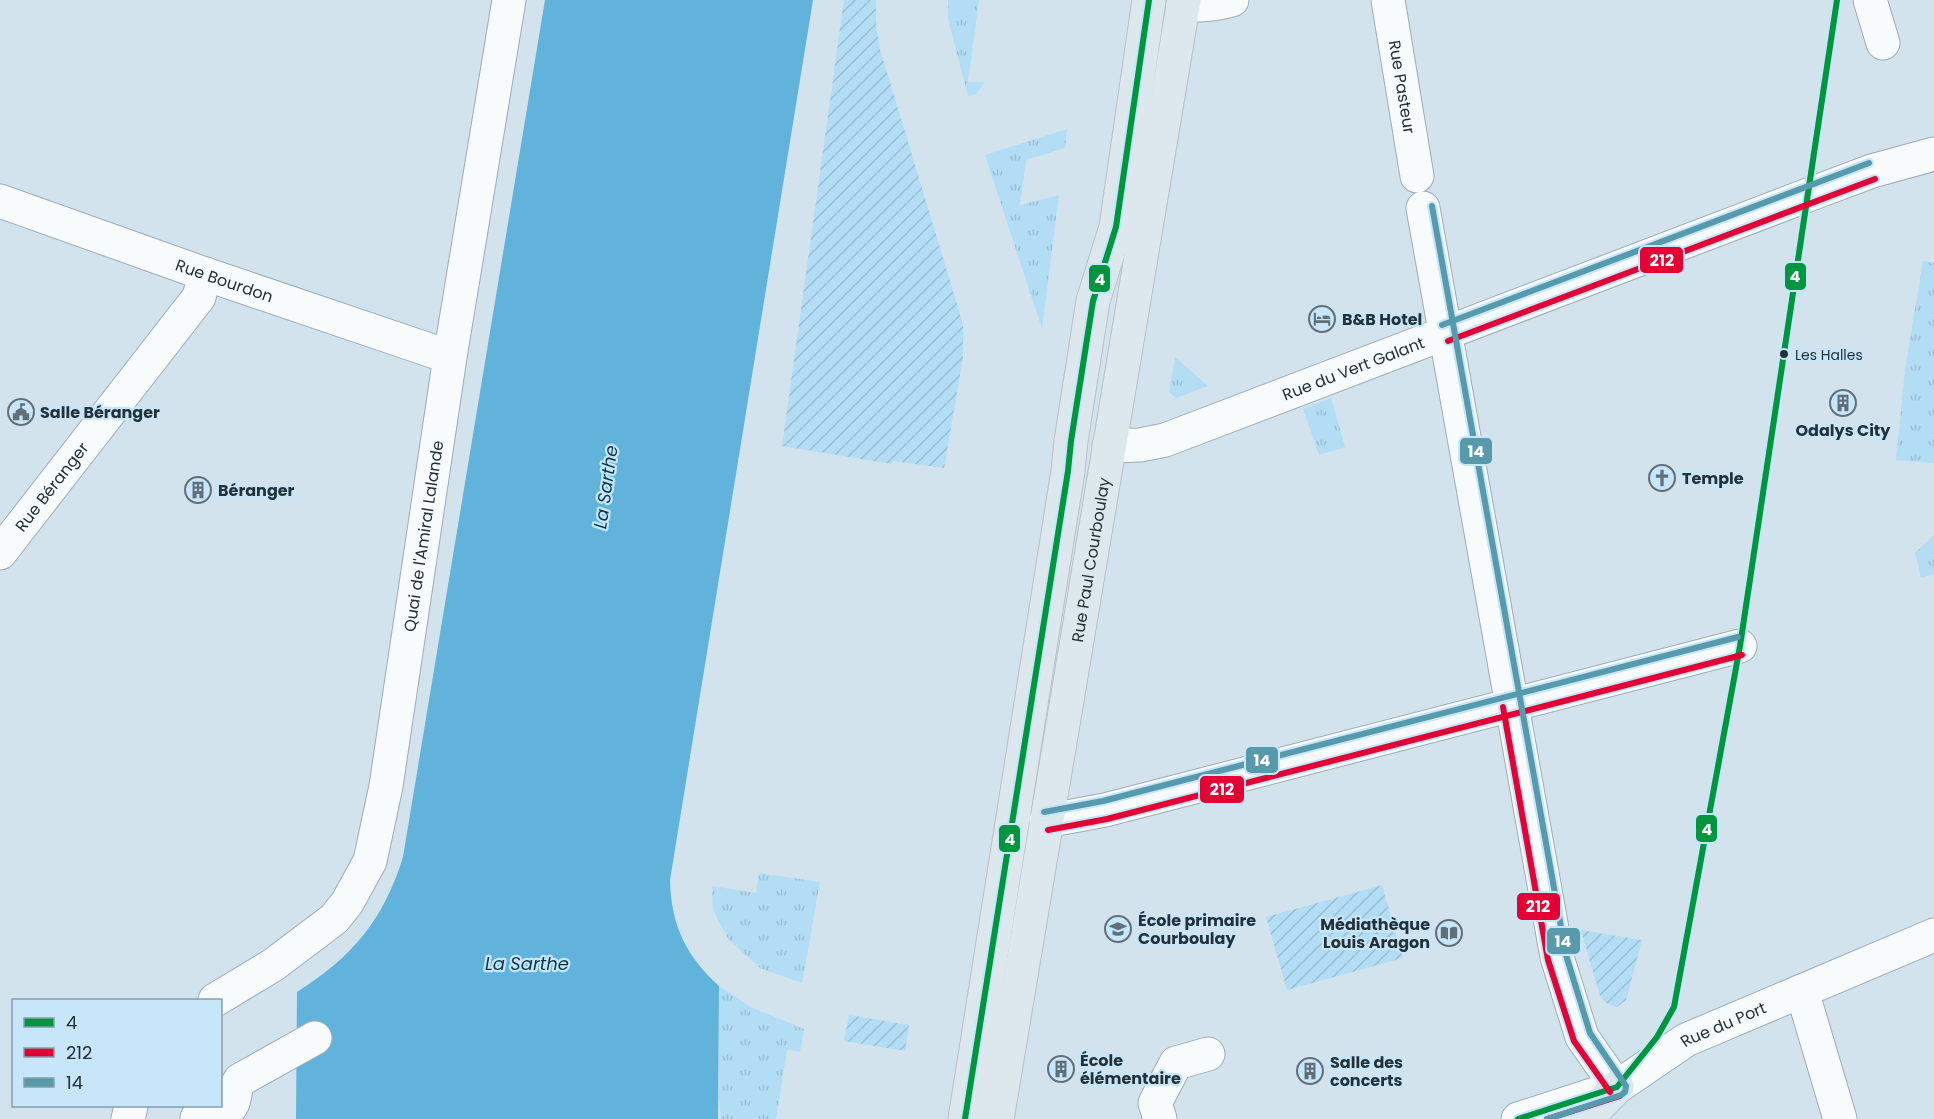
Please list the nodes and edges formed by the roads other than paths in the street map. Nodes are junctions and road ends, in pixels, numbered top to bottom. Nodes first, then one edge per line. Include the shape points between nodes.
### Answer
1 (508, 0) edge
2 (1149, 0) edge
3 (1232, 0) edge
4 (1389, 0) edge
5 (1870, 0) edge
6 (1184, 3) edge
7 (1883, 43) dead end
8 (1934, 154) edge
9 (1417, 176) dead end
10 (0, 201) edge
11 (1423, 208) dead end
12 (205, 274) junction
13 (1445, 333) junction
14 (450, 357) junction
15 (1071, 441) junction
16 (1109, 446) junction
17 (0, 553) edge
18 (1740, 646) dead end
19 (1512, 705) junction
20 (1046, 821) junction
21 (1934, 935) edge
22 (1802, 991) junction
23 (217, 999) edge
24 (315, 1038) dead end
25 (1208, 1054) dead end
26 (1617, 1087) junction
27 (192, 1114) edge
28 (965, 1119) edge
29 (997, 1119) edge
30 (1160, 1119) edge
31 (1518, 1119) edge
32 (1586, 1119) edge
33 (1840, 1119) edge

1 - 14 street, Quai de l'Amiral Lalande
2 - 15 main road via 1116,226 1093,301
3 - 6 street via 1201,6
4 - 9 street, Rue Pasteur
5 - 7 street
6 - 16 main road, Rue Paul Courboulay
8 - 13 street, Rue du Vert Galant via 1872,171
10 - 12 street, Rue Bourdon
11 - 13 street
12 - 14 street, Rue Bourdon
12 - 17 street, Rue Béranger via 199,297
13 - 16 street, Rue du Vert Galant via 1165,440
13 - 19 street
14 - 23 street, Quai de l'Amiral Lalande via 386,786 370,861 334,919 273,965
15 - 16 main road
15 - 28 main road
16 - 20 main road, Rue Paul Courboulay
18 - 19 street
19 - 20 street via 1105,810
19 - 26 street via 1557,957 1582,1037
20 - 29 main road, Rue Paul Courboulay
21 - 22 street, Rue du Port
22 - 26 street, Rue du Port via 1686,1040
22 - 33 street
24 - 27 street via 244,1077 238,1082 233,1104 225,1112
25 - 30 street via 1176,1063 1155,1103
26 - 31 street, Rue du Port
26 - 32 main road

